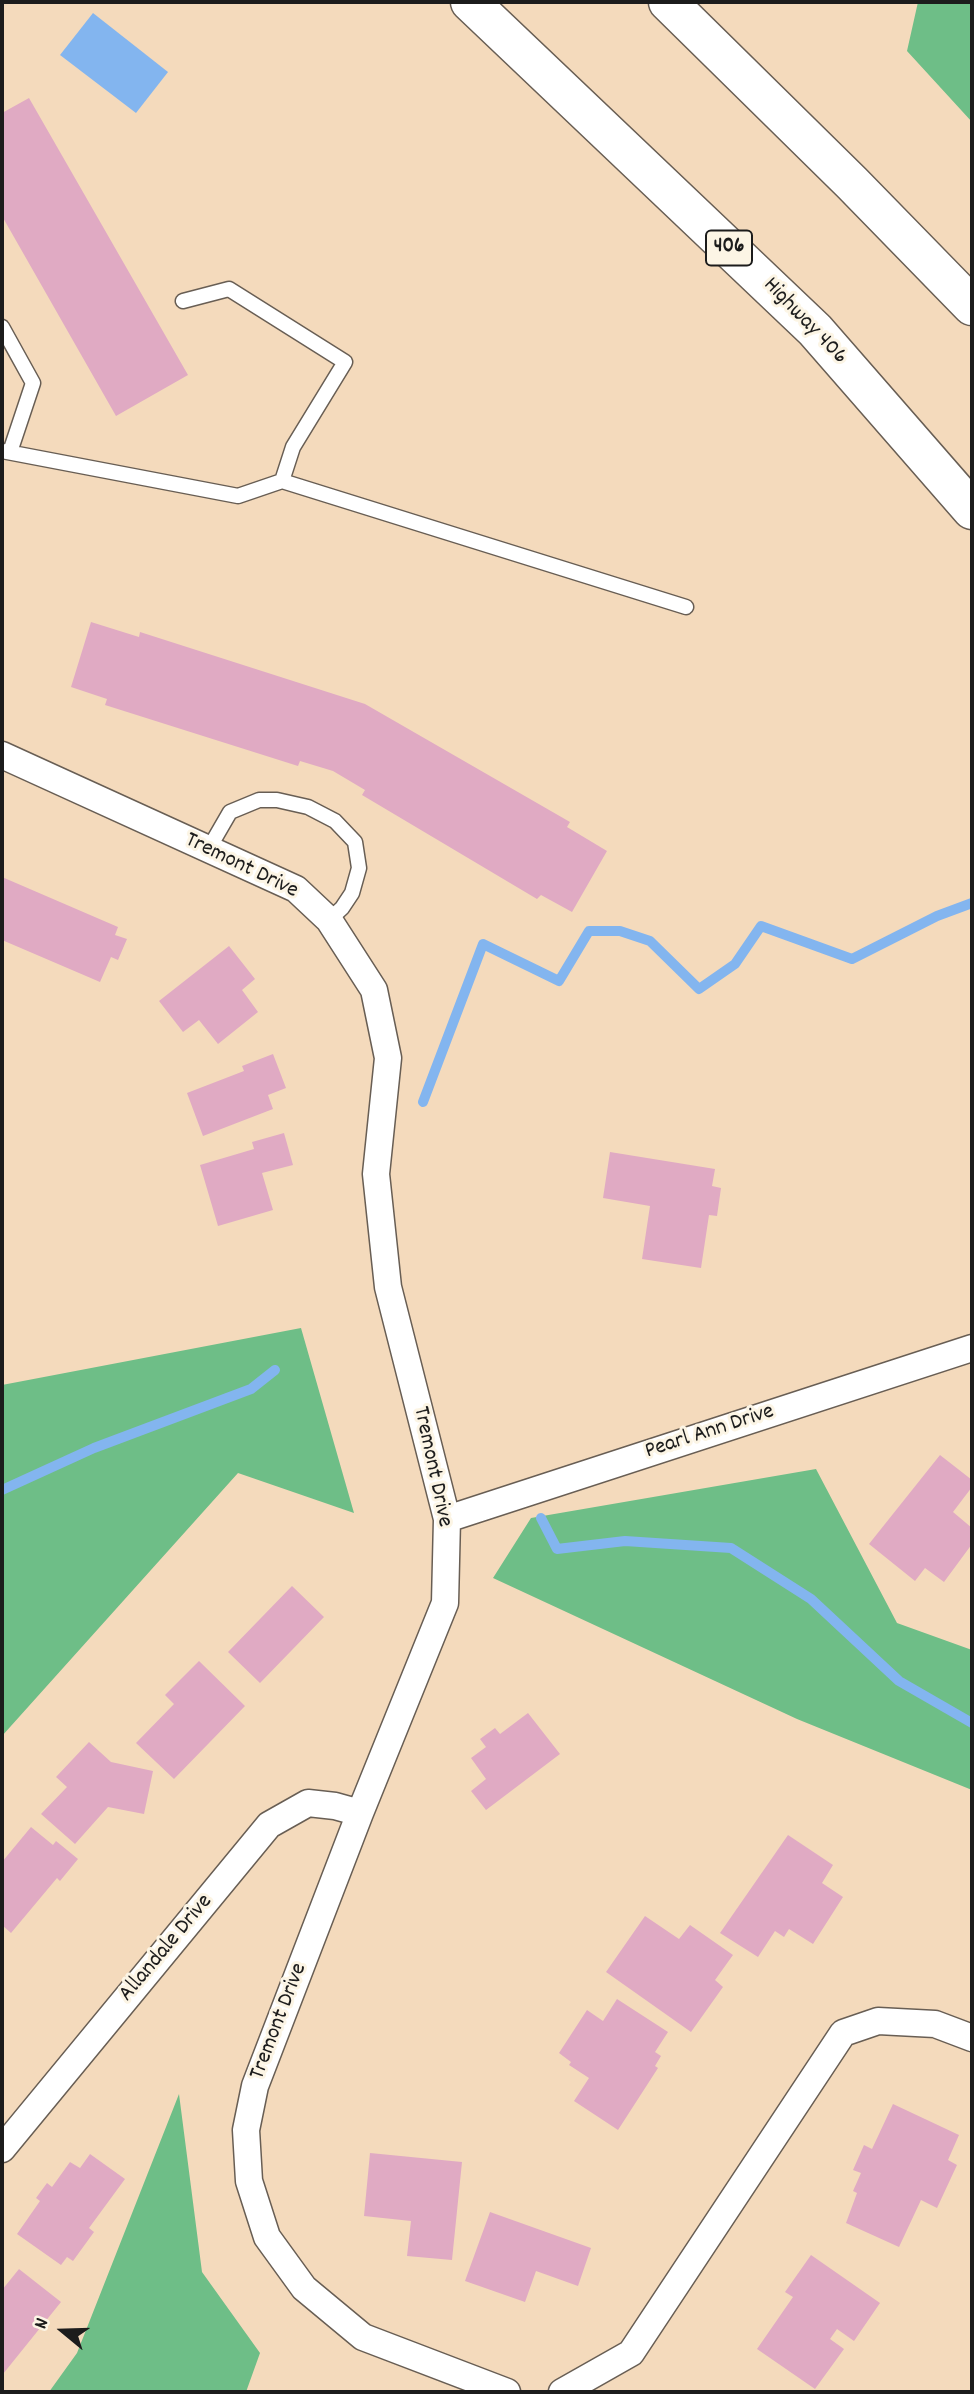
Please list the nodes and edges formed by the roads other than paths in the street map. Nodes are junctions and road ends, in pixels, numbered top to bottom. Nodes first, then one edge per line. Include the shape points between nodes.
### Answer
1 (470, 2) edge
2 (668, 2) edge
3 (183, 301) dead end
4 (972, 306) edge
5 (2, 327) edge
6 (6, 451) edge
7 (282, 481) junction
8 (972, 510) edge
9 (686, 607) dead end
10 (2, 754) edge
11 (208, 850) junction
12 (329, 920) junction
13 (972, 1348) edge
14 (447, 1519) junction
15 (360, 1813) junction
16 (972, 2038) edge
17 (2, 2149) edge
18 (507, 2392) edge
19 (562, 2392) edge

1 - 8 highway, Highway 406 / 406 via 815,330
2 - 4 highway
3 - 7 lane via 229,289 345,362 293,447
5 - 6 lane via 33,383
6 - 7 lane via 238,496
7 - 9 lane
10 - 11 street, Tremont Drive
11 - 12 street, Tremont Drive via 296,889
11 - 12 lane via 230,812 259,800 308,807 335,821 355,842 359,868 352,893
12 - 14 street, Tremont Drive via 374,990 388,1058 376,1174 388,1287
13 - 14 street, Pearl Ann Drive
14 - 15 street, Tremont Drive via 445,1603
15 - 17 street, Allandale Drive via 308,1802 269,1825
15 - 18 street, Tremont Drive via 256,2086 246,2130 249,2181 267,2237 304,2288 363,2337
16 - 19 street via 935,2024 878,2021 843,2033 631,2353

